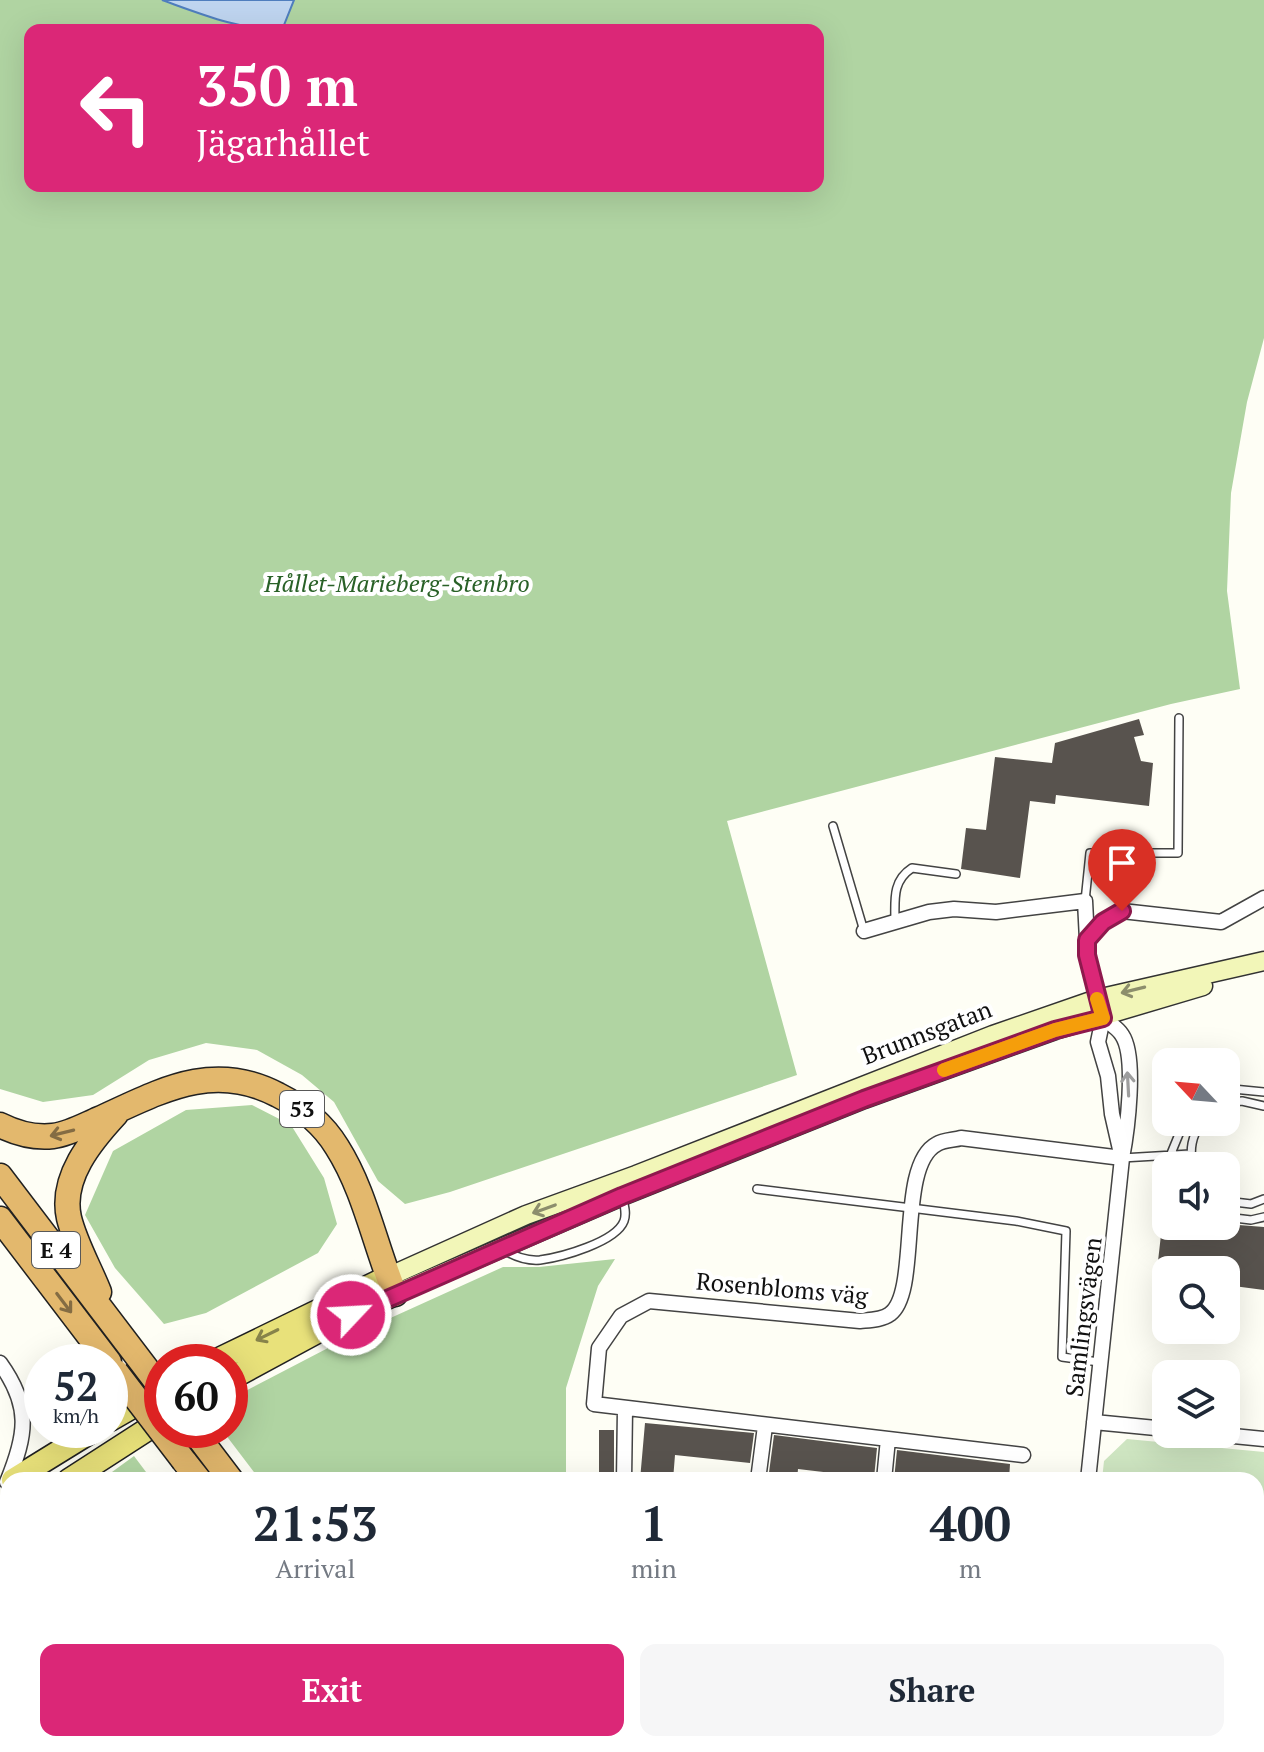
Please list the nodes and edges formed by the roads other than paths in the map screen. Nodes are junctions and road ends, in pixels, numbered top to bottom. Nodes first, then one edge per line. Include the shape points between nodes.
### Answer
1 (1179, 718) dead end
2 (833, 826) dead end
3 (956, 874) dead end
4 (1264, 898) edge
5 (1085, 901) junction
6 (895, 922) junction
7 (864, 931) joint
8 (1087, 940) junction
9 (1264, 961) edge
10 (1264, 972) edge
11 (1097, 999) junction
12 (1103, 1018) junction
13 (1240, 1090) edge
14 (1264, 1092) edge
15 (1240, 1101) edge
16 (1264, 1106) edge
17 (121, 1109) junction
18 (0, 1125) edge
19 (1152, 1157) edge
20 (1122, 1158) junction
21 (0, 1176) edge
22 (619, 1189) junction
23 (757, 1189) dead end
24 (1264, 1199) edge
25 (1240, 1203) edge
26 (912, 1207) junction
27 (1264, 1217) edge
28 (0, 1219) edge
29 (1240, 1219) edge
30 (502, 1249) junction
31 (392, 1286) junction
32 (113, 1324) junction
33 (95, 1344) edge
34 (248, 1347) edge
35 (1099, 1362) junction
36 (0, 1363) edge
37 (144, 1365) edge
38 (248, 1369) edge
39 (128, 1387) edge
40 (625, 1409) junction
41 (1094, 1422) junction
42 (765, 1426) junction
43 (1152, 1428) edge
44 (144, 1432) edge
45 (1240, 1437) edge
46 (888, 1439) junction
47 (1264, 1439) edge
48 (65, 1448) edge
49 (206, 1448) edge
50 (1023, 1455) dead end
51 (192, 1470) edge
52 (11, 1472) edge
53 (26, 1472) edge
54 (81, 1472) edge
55 (225, 1472) edge
56 (624, 1472) edge
57 (759, 1472) edge
58 (885, 1472) edge
59 (1089, 1472) edge

1 - 5 lane via 1178,853 1090,853
2 - 7 lane
3 - 6 lane via 912,868 902,874
4 - 8 street via 1221,922 1122,911
5 - 6 street via 1009,911 954,909
5 - 8 street
6 - 7 street
8 - 11 street
9 -> 11 main road, Brunnsgatan
10 - 12 main road, Brunnsgatan
11 - 12 main road
11 - 22 main road, Brunnsgatan via 993,1035
12 - 20 street, Samlingsvägen via 1098,1042
20 -> 12 street, Samlingsvägen via 1130,1113 1127,1057 1123,1035
12 - 22 main road, Brunnsgatan via 1055,1030
13 - 14 lane
15 - 16 lane
17 -> 18 highway via 56,1136
17 - 31 highway, 53 via 169,1087 211,1080 269,1090 300,1108 324,1130 346,1163
17 - 32 highway, 53 via 83,1156 67,1203 69,1220
19 - 20 lane
20 - 26 street, Rosenbloms väg via 961,1138 936,1144 923,1159
20 - 35 street, Samlingsvägen
21 - 32 highway, E 4
22 - 30 main road, Brunnsgatan
22 - 30 lane via 626,1218 609,1238 540,1260 514,1257
22 -> 31 main road, Brunnsgatan via 526,1215
23 - 26 lane
24 - 25 lane
26 - 35 lane via 1066,1231 1062,1357
26 - 40 street, Rosenbloms väg via 902,1294 892,1313 878,1319 649,1301 621,1316 599,1348 594,1404
27 - 29 lane
28 -> 33 highway, E 4
30 - 31 main road, Brunnsgatan
31 -> 34 main road, Brunnsgatan
31 - 38 main road, Brunnsgatan
32 - 37 highway, E 4
35 - 41 street, Samlingsvägen
36 - 52 street via 23,1408 21,1442
39 - 51 highway, E 4, bridge
40 - 42 street, Rosenbloms väg
40 - 56 street
41 - 43 street
41 - 59 street, Samlingsvägen
42 - 46 street, Rosenbloms väg
42 - 57 street
44 - 54 main road
45 - 47 street
46 - 50 street, Rosenbloms väg
46 - 58 street
48 - 53 main road
49 - 55 highway

